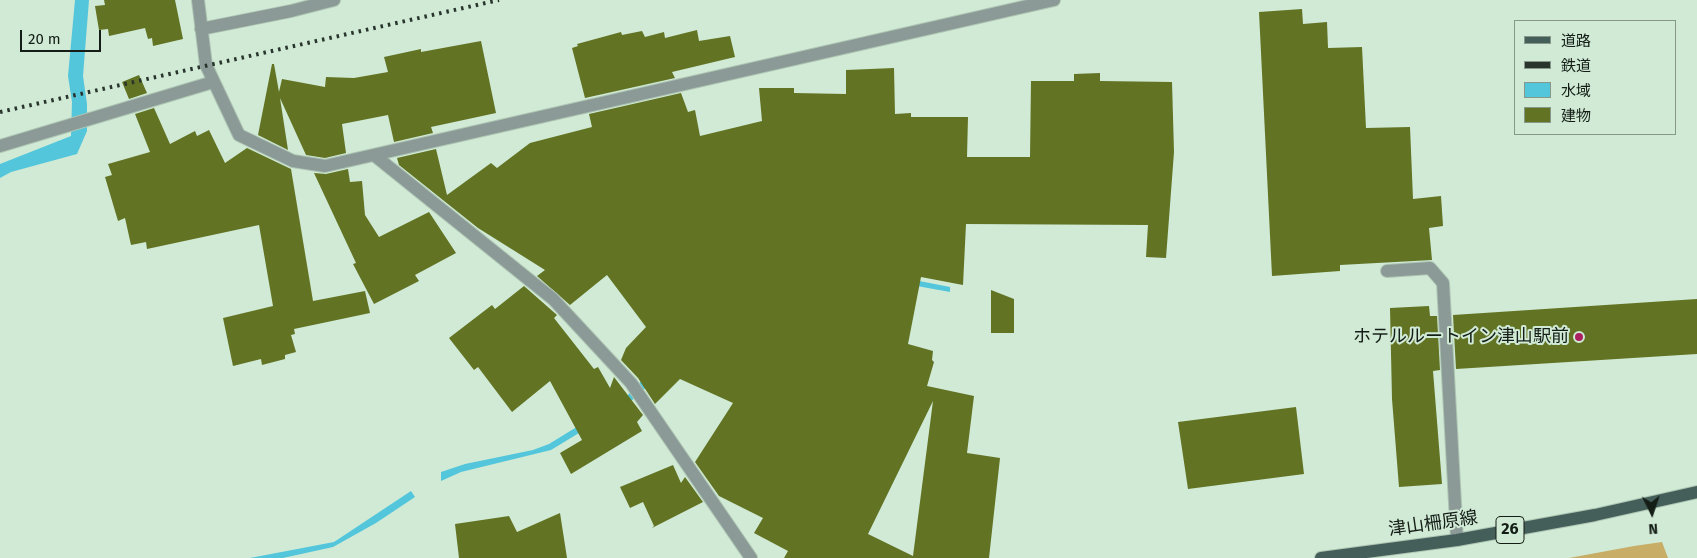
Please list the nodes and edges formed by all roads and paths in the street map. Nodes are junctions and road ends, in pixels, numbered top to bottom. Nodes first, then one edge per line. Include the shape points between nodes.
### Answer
1 (198, 0) edge
2 (334, 0) edge
3 (1054, 0) edge
4 (201, 29) junction
5 (213, 82) junction
6 (0, 146) edge
7 (374, 155) junction
8 (1387, 271) dead end
9 (1697, 492) edge
10 (1457, 540) junction
11 (751, 558) edge
12 (1320, 558) edge

1 - 4 street
2 - 4 street via 292,12
3 - 7 street
4 - 5 street via 206,66
5 - 6 street
5 - 7 street via 239,135 293,161 325,166
7 - 11 street via 553,299 631,383
8 - 10 street via 1430,268 1443,283
9 - 10 main road, 津山柵原線 / 26
10 - 12 main road, 津山柵原線 / 26

